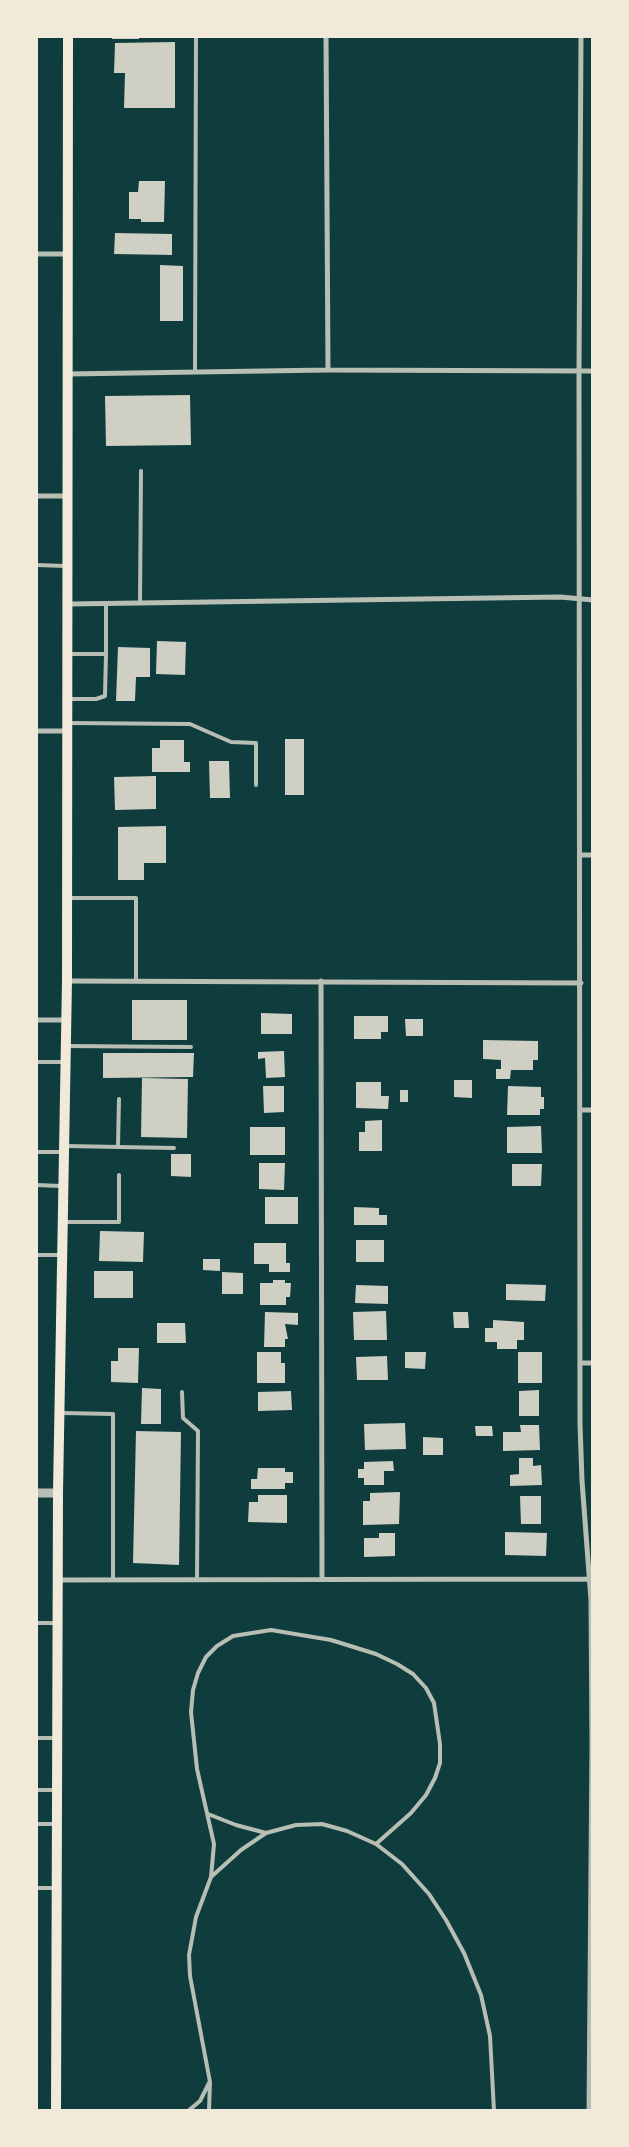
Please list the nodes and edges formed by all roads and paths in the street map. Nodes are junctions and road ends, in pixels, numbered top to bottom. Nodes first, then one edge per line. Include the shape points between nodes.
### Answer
1 (68, 36) edge
2 (196, 36) edge
3 (326, 36) edge
4 (581, 36) edge
5 (36, 254) edge
6 (68, 254) junction
7 (328, 370) junction
8 (195, 371) junction
9 (580, 372) junction
10 (593, 372) edge
11 (68, 374) junction
12 (142, 471) dead end
13 (36, 496) edge
14 (67, 496) junction
15 (36, 565) edge
16 (68, 566) junction
17 (580, 599) junction
18 (593, 600) edge
19 (140, 603) junction
20 (68, 604) junction
21 (106, 604) junction
22 (68, 654) junction
23 (106, 654) junction
24 (68, 699) junction
25 (68, 727) junction
26 (36, 731) edge
27 (256, 785) dead end
28 (581, 855) junction
29 (593, 855) edge
30 (67, 898) junction
31 (67, 981) junction
32 (136, 981) junction
33 (321, 981) junction
34 (581, 983) junction
35 (36, 1020) edge
36 (66, 1020) junction
37 (66, 1046) junction
38 (191, 1047) dead end
39 (36, 1062) edge
40 (65, 1062) junction
41 (119, 1099) dead end
42 (581, 1110) junction
43 (593, 1110) edge
44 (118, 1146) junction
45 (174, 1148) dead end
46 (64, 1149) junction
47 (36, 1152) edge
48 (119, 1175) dead end
49 (36, 1185) edge
50 (63, 1186) junction
51 (62, 1222) junction
52 (36, 1255) edge
53 (62, 1255) junction
54 (581, 1363) junction
55 (593, 1363) edge
56 (182, 1392) dead end
57 (59, 1413) junction
58 (36, 1493) edge
59 (58, 1493) junction
60 (197, 1579) junction
61 (322, 1579) junction
62 (590, 1579) junction
63 (57, 1580) junction
64 (112, 1580) junction
65 (36, 1623) edge
66 (57, 1623) junction
67 (36, 1738) edge
68 (57, 1738) junction
69 (593, 1744) edge
70 (36, 1790) edge
71 (57, 1790) junction
72 (208, 1814) junction
73 (36, 1824) edge
74 (57, 1824) junction
75 (266, 1833) junction
76 (376, 1844) junction
77 (211, 1877) junction
78 (36, 1888) edge
79 (57, 1888) junction
80 (591, 1995) edge
81 (210, 2082) junction
82 (56, 2111) edge
83 (188, 2111) edge
84 (210, 2111) edge
85 (494, 2111) edge
86 (589, 2111) edge

1 - 6 main road
2 - 8 lane
3 - 7 street
4 - 9 street
5 - 6 street
6 - 11 main road
7 - 8 street
7 - 9 street
8 - 11 street
9 - 10 street
9 - 17 street
11 - 14 main road
12 - 19 lane
13 - 14 street
14 - 16 main road
15 - 16 lane
16 - 20 main road
17 - 18 street
17 - 19 street
17 - 28 street
19 - 21 street
20 - 21 street
20 - 22 main road
21 - 23 lane
22 - 23 lane
22 - 24 main road
23 - 24 lane via 105,696
24 - 25 main road
25 - 26 street
25 - 27 lane via 190,724 231,742 256,743
25 - 30 main road
28 - 29 street
28 - 34 street
30 - 31 main road
30 - 32 lane via 136,898
31 - 32 street
31 - 36 main road
32 - 33 street
33 - 34 street
33 - 61 street
34 - 42 street
35 - 36 street
36 - 37 main road
37 - 38 lane
37 - 40 main road
39 - 40 lane
40 - 46 main road
41 - 44 lane
42 - 43 street
42 - 54 street
44 - 45 lane
44 - 46 lane
46 - 47 lane
46 - 50 main road
48 - 51 lane via 119,1222
49 - 50 lane
50 - 51 main road
51 - 53 main road
52 - 53 lane
53 - 57 main road
54 - 55 street
54 - 62 street via 582,1481
56 - 60 lane via 183,1418 198,1431
57 - 59 main road
57 - 64 lane via 113,1414
58 - 59 street
59 - 63 main road
60 - 61 street
60 - 64 street
61 - 62 street
62 - 69 street
63 - 64 street
63 - 66 main road
65 - 66 lane
66 - 68 main road
67 - 68 lane
68 - 71 main road
69 - 80 street
70 - 71 lane
71 - 74 main road
72 - 75 lane
72 - 76 lane via 197,1769 191,1712 193,1690 206,1657 233,1636 251,1632 271,1630 331,1640 376,1654 413,1674 434,1703 440,1763 435,1778 411,1813
72 - 77 lane via 214,1844
73 - 74 lane
74 - 79 main road
75 - 76 lane via 296,1825 322,1824
75 - 77 lane
76 - 85 lane via 402,1864 429,1894 464,1953 481,1995 490,2036
77 - 81 lane via 196,1917 190,1955 190,1976
78 - 79 lane
79 - 82 main road
80 - 86 street
81 - 83 lane via 200,2101
81 - 84 lane

